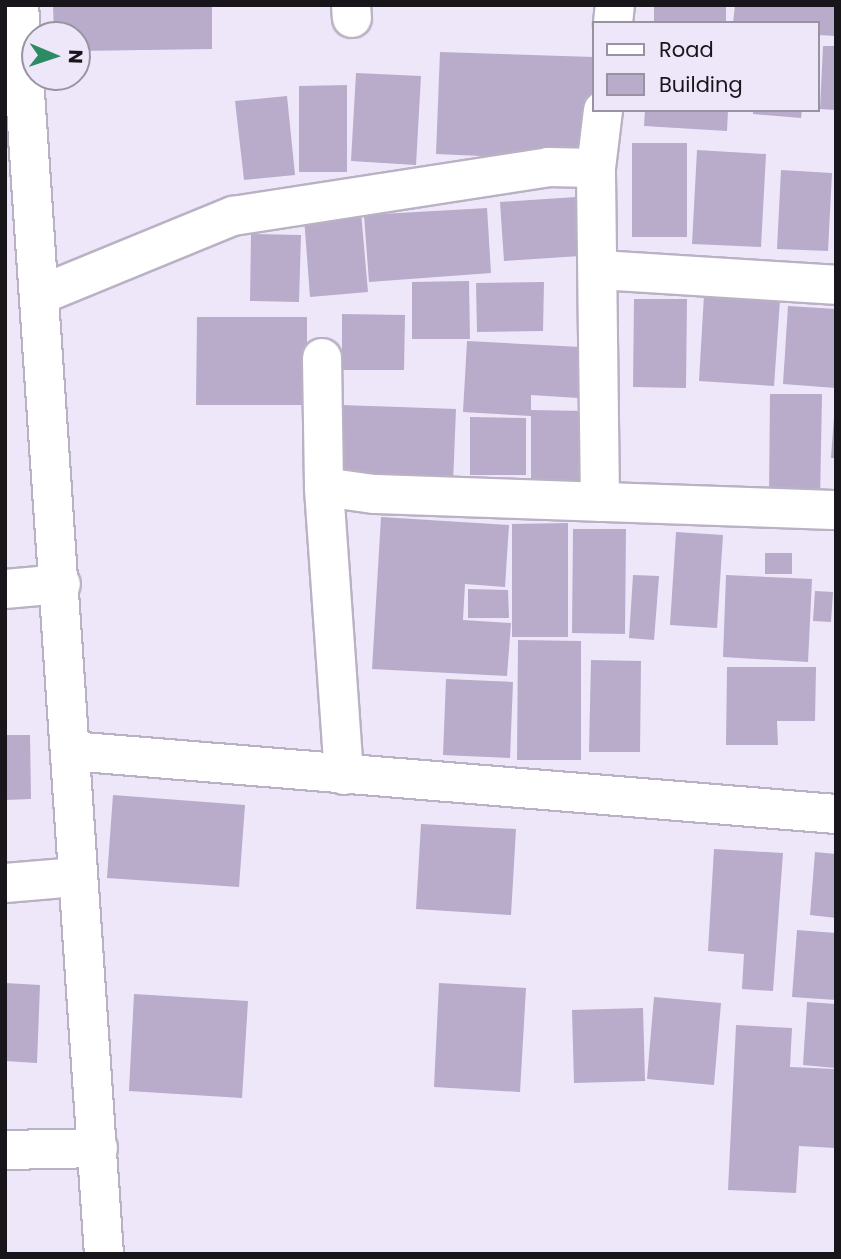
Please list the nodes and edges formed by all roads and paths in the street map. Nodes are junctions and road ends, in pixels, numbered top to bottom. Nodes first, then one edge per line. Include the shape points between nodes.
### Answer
1 (19, 5) edge
2 (603, 112) edge
3 (596, 168) junction
4 (598, 270) junction
5 (836, 285) edge
6 (40, 295) junction
7 (323, 358) dead end
8 (324, 487) junction
9 (600, 502) junction
10 (836, 510) edge
11 (61, 584) junction
12 (5, 589) edge
13 (71, 751) junction
14 (344, 775) junction
15 (836, 814) edge
16 (77, 877) junction
17 (5, 883) edge
18 (98, 1148) junction
19 (5, 1150) edge
20 (104, 1254) edge

1 - 6 street
2 - 3 street
3 - 4 street
3 - 6 street via 548,167 233,216
4 - 5 street
4 - 9 street
6 - 11 street
7 - 8 street
8 - 9 street via 374,494
8 - 14 street
9 - 10 street
11 - 12 street
11 - 13 street
13 - 14 street
13 - 16 street
14 - 15 street
16 - 17 street
16 - 18 street
18 - 19 street
18 - 20 street

